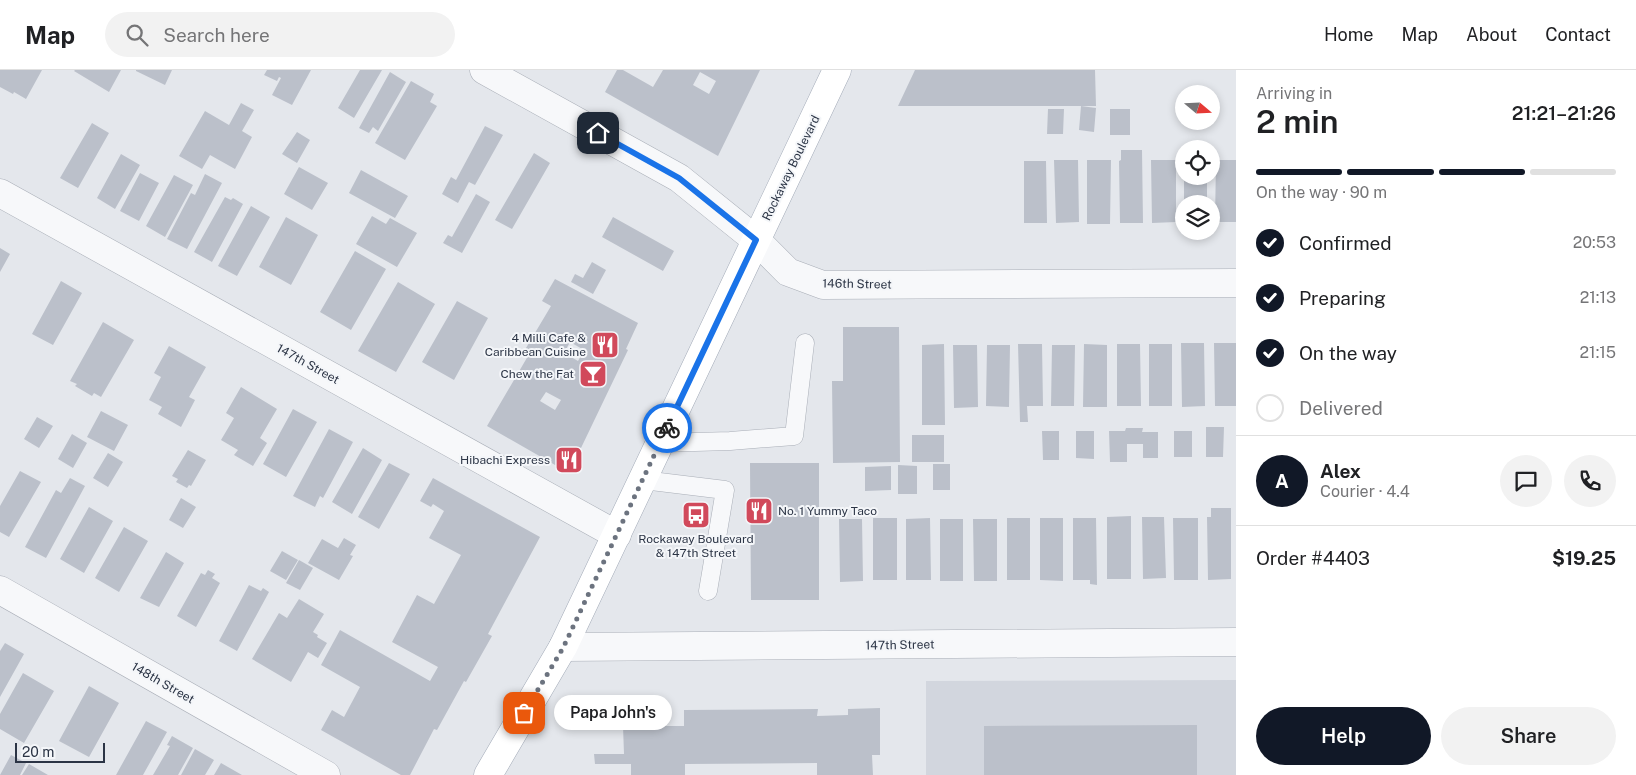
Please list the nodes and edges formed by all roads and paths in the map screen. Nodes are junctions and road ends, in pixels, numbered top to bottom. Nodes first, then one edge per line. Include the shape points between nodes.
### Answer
1 (484, 70) edge
2 (837, 70) edge
3 (0, 193) edge
4 (756, 240) junction
5 (1236, 283) edge
6 (805, 343) dead end
7 (660, 443) junction
8 (643, 480) junction
9 (617, 536) junction
10 (0, 590) edge
11 (708, 591) dead end
12 (1236, 642) edge
13 (563, 648) junction
14 (326, 775) edge
15 (488, 775) edge

1 - 4 street, 146th Street via 679,178
2 - 4 main road, Rockaway Boulevard
3 - 9 street, 147th Street
4 - 5 street, 146th Street via 788,272 823,285
4 - 7 main road, Rockaway Boulevard
6 - 7 lane via 794,436
7 - 8 main road, Rockaway Boulevard
8 - 9 main road, Rockaway Boulevard
8 - 11 lane via 725,490
9 - 13 main road, Rockaway Boulevard
10 - 14 street, 148th Street
12 - 13 street, 147th Street
13 - 15 main road, Rockaway Boulevard

